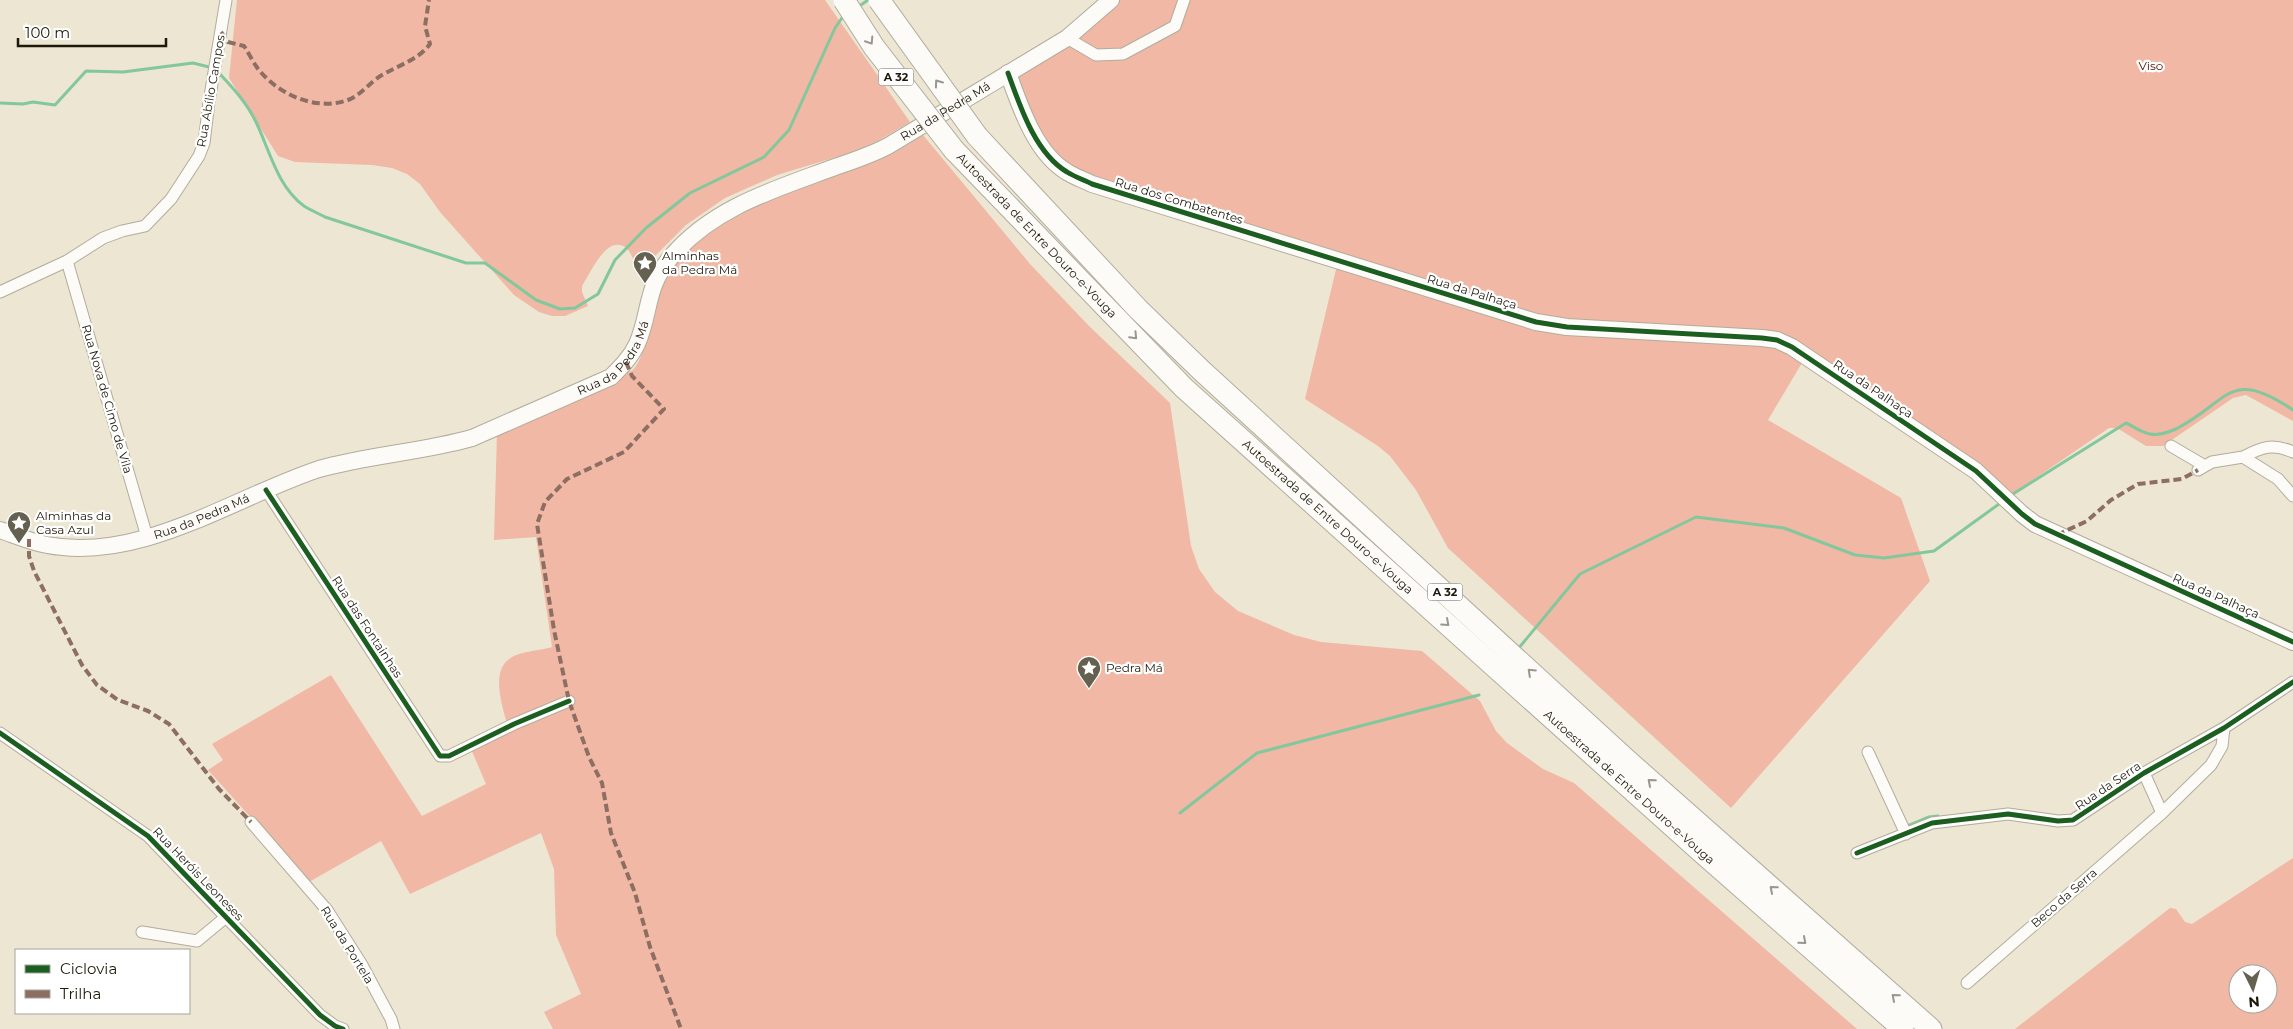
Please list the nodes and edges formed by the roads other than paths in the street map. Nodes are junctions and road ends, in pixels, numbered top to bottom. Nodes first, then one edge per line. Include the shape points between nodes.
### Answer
1 (226, 0) edge
2 (844, 0) edge
3 (879, 0) edge
4 (1111, 0) edge
5 (1184, 0) edge
6 (1067, 38) junction
7 (1008, 73) junction
8 (67, 261) junction
9 (1399, 279) joint
10 (0, 292) edge
11 (2171, 446) dead end
12 (2293, 452) edge
13 (2243, 457) junction
14 (266, 490) junction
15 (2293, 496) edge
16 (0, 530) edge
17 (147, 538) junction
18 (2293, 642) edge
19 (2293, 682) edge
20 (569, 701) dead end
21 (2224, 728) junction
22 (0, 733) edge
23 (1868, 752) dead end
24 (2144, 773) junction
25 (2162, 813) junction
26 (251, 822) dead end
27 (1906, 834) junction
28 (1857, 853) dead end
29 (226, 917) junction
30 (142, 932) dead end
31 (1967, 983) dead end
32 (343, 1029) edge
33 (394, 1029) edge
34 (1903, 1029) edge
35 (1931, 1029) edge

1 - 8 street, Rua Abílio Campos via 204,143 199,156 171,199 145,226 103,238
2 -> 34 highway, Autoestrada de Entre Douro-e-Vouga / A 32, bridge via 874,47 954,150 1184,388
35 -> 3 highway, Autoestrada de Entre Douro-e-Vouga / A 32, bridge via 1628,761 1138,309 977,136
4 - 6 street, Rua da Pedra Má
5 - 6 street via 1176,26 1123,54 1096,55
6 - 7 street, Rua da Pedra Má
7 - 9 street, Rua dos Combatentes via 1034,134 1043,149 1066,172 1092,184
7 - 14 street, Rua da Pedra Má via 878,152 765,193 706,225 663,267 650,295 637,344 626,362 611,376 472,438 339,463 302,474
8 - 10 street, Rua Abílio Campos
8 - 17 street, Rua Nova de Cimo de Vila
9 - 18 street, Rua da Palhaça via 1544,324 1778,340 1792,346 1976,471 2035,524
11 - 13 street via 2201,468 2212,462
12 - 13 street via 2281,447 2261,448
13 - 15 street via 2278,479
14 - 17 street, Rua da Pedra Má via 194,522
14 - 20 street, Rua das Fontainhas via 440,756 449,756
16 - 17 street, Rua da Pedra Má via 47,545 84,548
19 - 21 street, Rua da Serra
21 - 24 street, Rua da Serra
21 - 25 street, Beco da Serra via 2222,746 2211,765
22 - 29 street, Rua Heróis Leoneses via 148,836
23 - 27 street
24 - 25 street
24 - 27 street, Rua da Serra via 2073,820 2008,814 1932,823
25 - 31 street, Beco da Serra
26 - 33 street, Rua da Portela via 327,910 362,964
27 - 28 street, Rua da Serra
29 - 30 street via 197,941
29 - 32 street, Rua Heróis Leoneses via 320,1015

